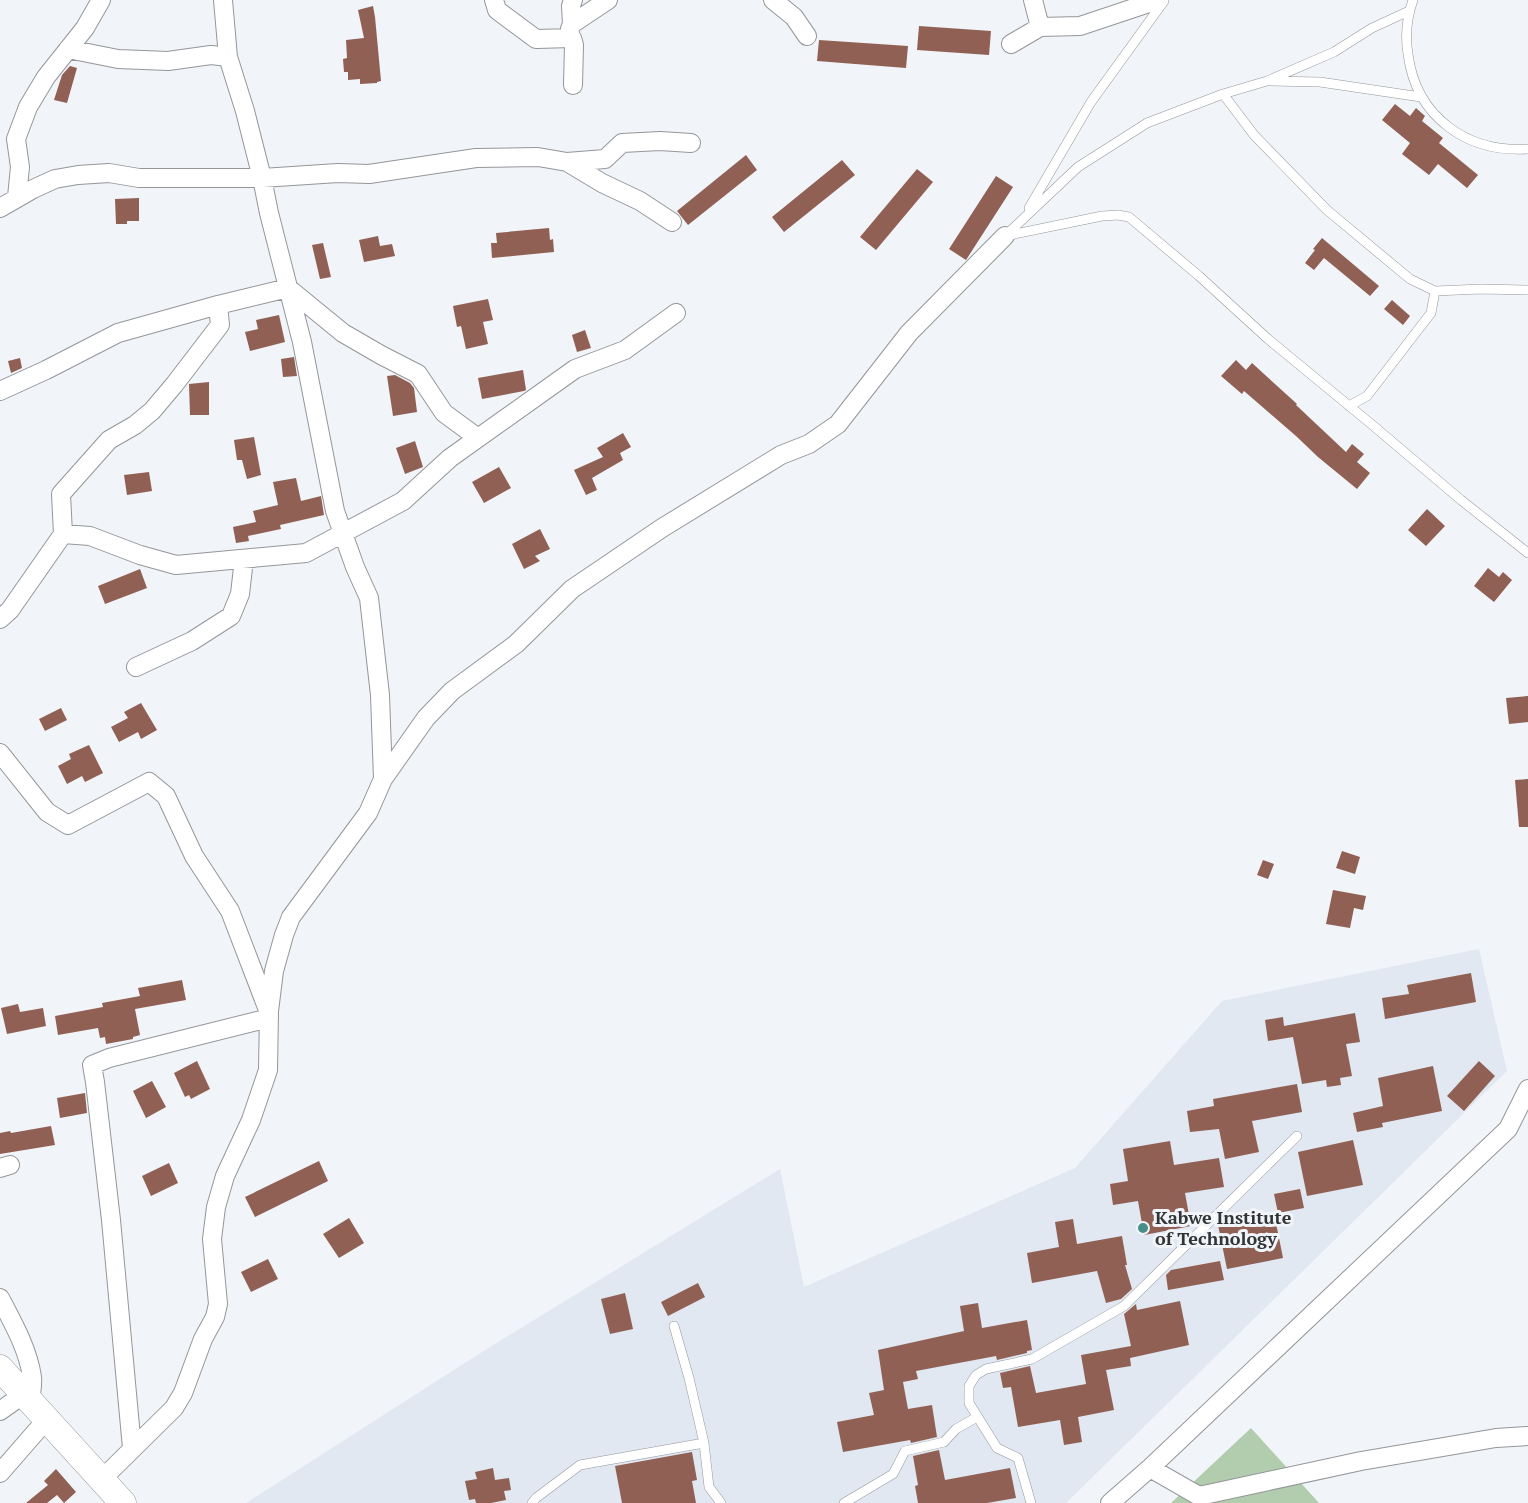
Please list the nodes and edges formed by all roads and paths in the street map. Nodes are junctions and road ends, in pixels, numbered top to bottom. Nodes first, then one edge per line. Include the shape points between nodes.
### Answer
1 (101, 0) edge
2 (223, 0) edge
3 (494, 0) edge
4 (573, 0) edge
5 (608, 0) edge
6 (774, 0) edge
7 (1033, 0) edge
8 (1158, 0) edge
9 (1164, 0) edge
10 (1413, 0) edge
11 (1409, 11) junction
12 (1040, 27) junction
13 (571, 31) junction
14 (807, 36) dead end
15 (1011, 44) dead end
16 (69, 49) junction
17 (228, 57) junction
18 (1268, 81) junction
19 (573, 85) dead end
20 (1223, 94) junction
21 (1421, 97) junction
22 (8, 138) edge
23 (692, 143) dead end
24 (1528, 150) edge
25 (567, 162) junction
26 (262, 178) junction
27 (17, 197) junction
28 (0, 208) edge
29 (1023, 218) junction
30 (672, 222) dead end
31 (1005, 236) junction
32 (288, 288) junction
33 (1528, 290) edge
34 (1435, 291) junction
35 (218, 305) junction
36 (676, 313) dead end
37 (0, 391) edge
38 (1349, 406) junction
39 (478, 438) junction
40 (343, 532) junction
41 (63, 534) junction
42 (1528, 553) edge
43 (244, 559) junction
44 (0, 619) edge
45 (136, 667) dead end
46 (0, 753) edge
47 (383, 779) junction
48 (269, 1015) junction
49 (1528, 1089) edge
50 (1297, 1136) dead end
51 (0, 1298) edge
52 (674, 1326) dead end
53 (0, 1368) edge
54 (34, 1405) junction
55 (0, 1411) edge
56 (977, 1417) junction
57 (1528, 1436) edge
58 (704, 1443) junction
59 (132, 1448) junction
60 (1150, 1468) junction
61 (0, 1473) edge
62 (101, 1480) junction
63 (123, 1503) edge
64 (532, 1503) edge
65 (722, 1503) edge
66 (844, 1503) edge
67 (1031, 1503) edge
68 (1110, 1503) edge

1 - 16 street
2 - 17 street
3 - 13 street via 497,10 536,39
4 - 13 street
5 - 13 street
6 - 14 street via 794,17
7 - 12 street
8 - 12 street via 1080,26
9 - 29 lane via 1091,102
10 - 11 lane
11 - 18 lane via 1334,52
11 - 21 lane via 1409,64
12 - 15 street
13 - 19 street
16 - 17 street via 118,59
16 - 22 street via 46,77
17 - 26 street
18 - 20 lane
18 - 21 lane via 1320,82
20 - 29 lane via 1147,123 1078,167
20 - 34 lane via 1254,135 1327,210 1410,279
21 - 24 lane via 1431,111 1459,134 1492,147
22 - 27 street via 20,167
23 - 25 street via 622,143 605,159
25 - 26 street via 538,157 476,158 369,174
25 - 30 street
26 - 27 street via 78,175 55,179
26 - 32 street
27 - 28 street
29 - 31 lane
31 - 38 lane via 1102,216 1129,218
31 - 47 street via 909,333 838,424 662,528 572,589 516,644 452,691 426,718
32 - 35 street
32 - 39 street via 343,333 418,374 444,413
32 - 40 street via 335,511
33 - 34 lane
34 - 38 lane via 1431,313 1367,396
35 - 37 street via 118,333
35 - 41 street via 220,325 174,385 152,411 110,440 61,494
36 - 39 street via 625,350 575,369
38 - 42 lane
39 - 40 street via 403,501
40 - 43 street via 306,553
40 - 47 street via 369,598 380,695
41 - 43 street via 90,536 176,565
41 - 44 street
43 - 45 street via 240,594 231,616 192,641
46 - 48 street via 47,812 68,825 149,782 166,796 194,856 230,911
47 - 48 street via 368,813 291,917 274,971
48 - 59 street via 268,1070 216,1207 212,1239 218,1304 215,1317 183,1394 174,1408
48 - 59 street via 92,1065
49 - 60 street via 1508,1129
50 - 56 lane via 1124,1306 1032,1359 986,1369 976,1375 969,1386 969,1403
51 - 54 street via 21,1338
52 - 58 lane
53 - 54 street
54 - 55 street
54 - 61 street
54 - 62 street
56 - 66 lane via 956,1429 944,1442 905,1451 893,1474
56 - 67 lane via 996,1448 1018,1458
57 - 60 street via 1361,1461 1199,1496
58 - 64 lane via 580,1465
58 - 65 lane via 708,1487
59 - 62 street
60 - 68 street
62 - 63 street

